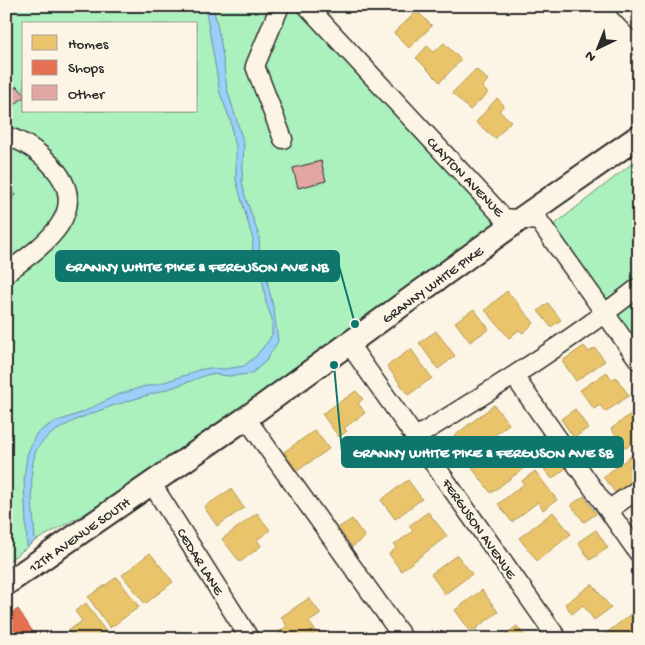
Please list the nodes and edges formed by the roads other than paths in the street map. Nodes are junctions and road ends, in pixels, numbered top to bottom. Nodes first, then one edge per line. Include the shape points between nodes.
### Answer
1 (280, 6) edge
2 (307, 6) edge
3 (624, 6) edge
4 (639, 22) edge
5 (6, 136) edge
6 (639, 136) edge
7 (283, 139) dead end
8 (519, 220) junction
9 (6, 273) edge
10 (639, 287) edge
11 (605, 313) junction
12 (349, 344) junction
13 (639, 361) edge
14 (514, 376) junction
15 (246, 418) junction
16 (416, 438) junction
17 (152, 484) junction
18 (639, 489) edge
19 (608, 510) junction
20 (639, 554) edge
21 (6, 584) edge
22 (250, 639) edge
23 (404, 639) edge
24 (558, 639) edge

1 - 7 street via 255,66
2 - 8 street, CLAYTON AVENUE via 504,218
3 - 4 street
5 - 9 street via 38,152 50,164 61,176 69,201 63,221 55,231
6 - 8 main road, GRANNY WHITE PIKE
8 - 11 street, CLAYTON AVENUE via 539,221
8 - 12 main road, GRANNY WHITE PIKE
10 - 11 street
11 - 13 street, CLAYTON AVENUE
11 - 14 street
12 - 15 main road, GRANNY WHITE PIKE
12 - 16 street, FERGUSON AVENUE
14 - 16 street
14 - 19 street
15 - 17 main road, GRANNY WHITE PIKE
15 - 23 street
16 - 24 street, FERGUSON AVENUE
17 - 21 main road, 12TH AVENUE SOUTH
17 - 22 street, CEDAR LANE
18 - 19 street
19 - 20 street

